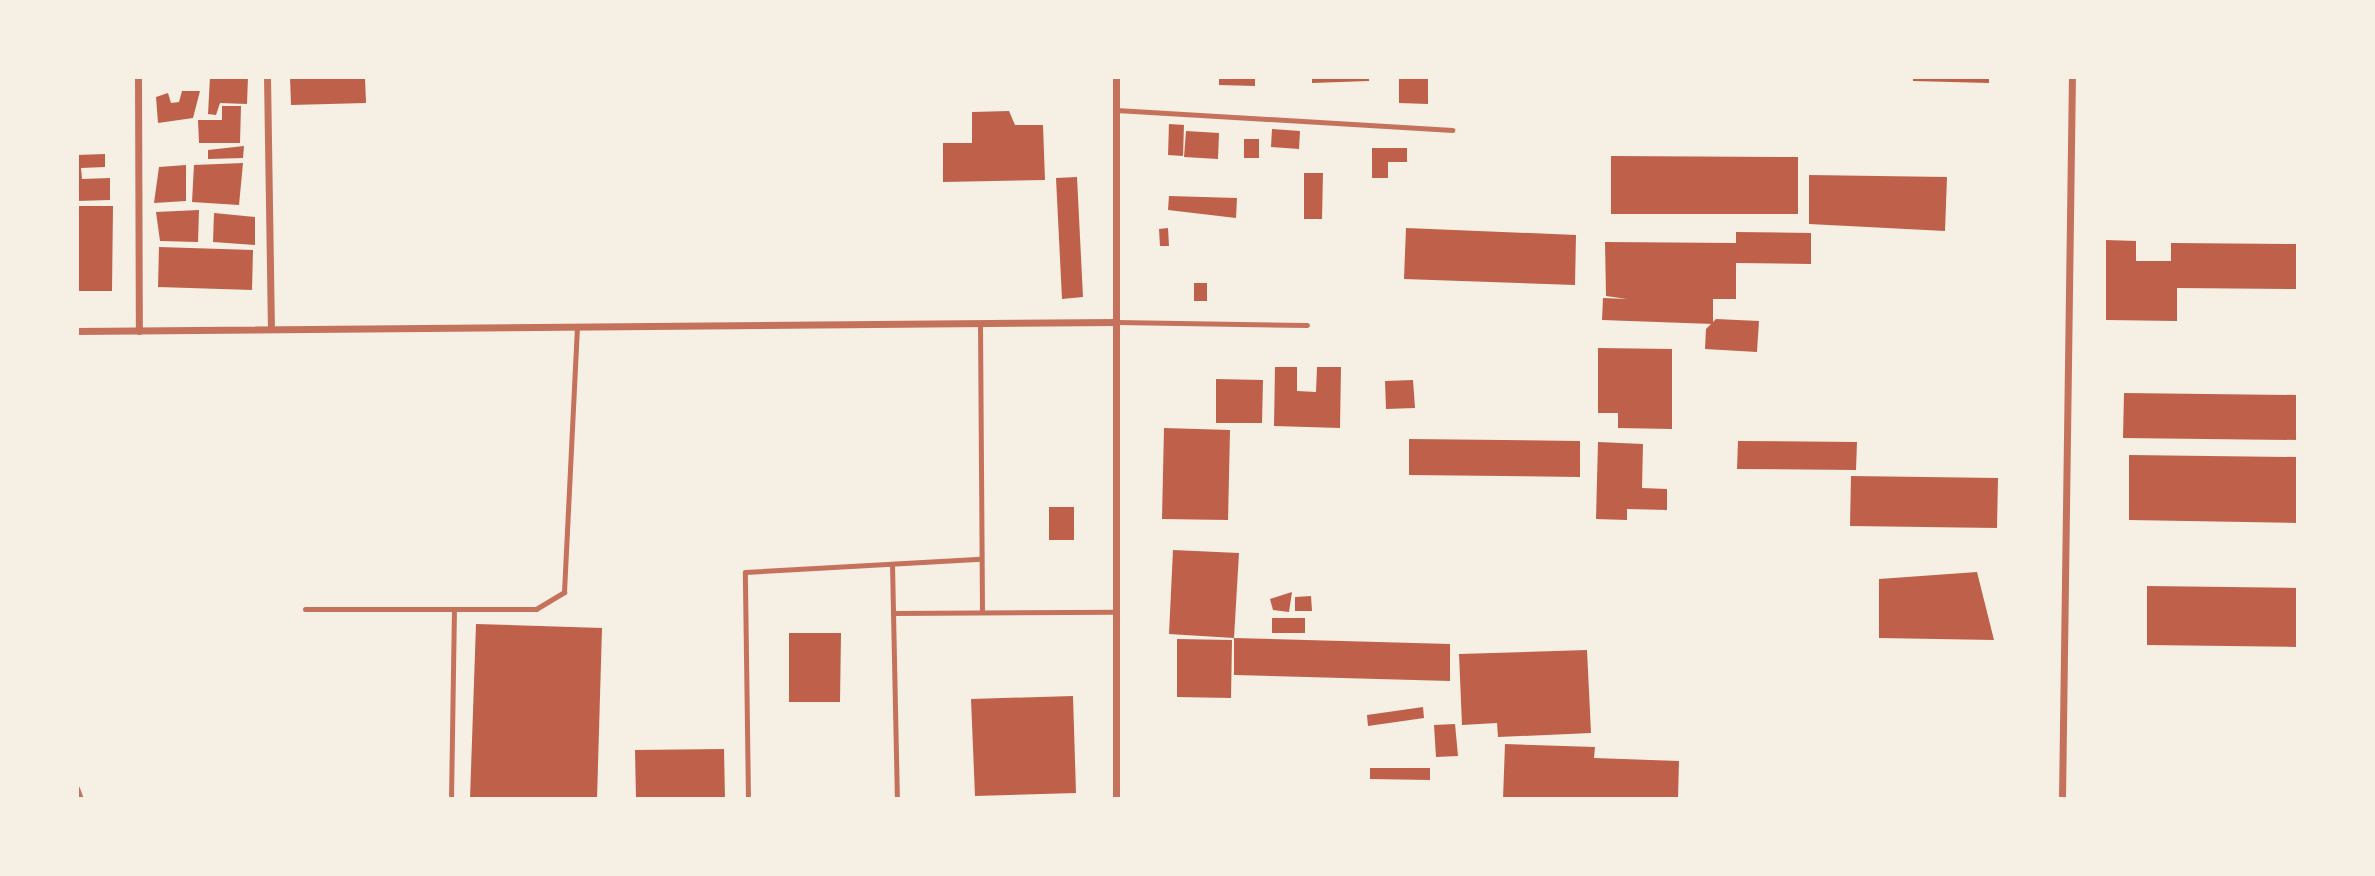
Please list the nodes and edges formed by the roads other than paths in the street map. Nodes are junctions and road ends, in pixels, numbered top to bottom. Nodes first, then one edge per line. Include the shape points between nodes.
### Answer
1 (138, 77) edge
2 (267, 77) edge
3 (1116, 77) edge
4 (2072, 77) edge
5 (1116, 110) junction
6 (1452, 130) dead end
7 (1116, 322) junction
8 (980, 323) junction
9 (1307, 325) dead end
10 (577, 327) junction
11 (271, 329) junction
12 (77, 331) edge
13 (139, 331) junction
14 (981, 559) junction
15 (892, 564) junction
16 (305, 609) dead end
17 (454, 609) junction
18 (982, 612) junction
19 (1116, 612) junction
20 (893, 613) junction
21 (77, 788) edge
22 (81, 799) edge
23 (452, 799) edge
24 (748, 799) edge
25 (897, 799) edge
26 (1116, 799) edge
27 (2062, 799) edge

1 - 13 street
2 - 11 street
3 - 5 street
4 - 27 street
5 - 6 lane
5 - 7 street
7 - 8 street
7 - 9 lane
7 - 19 street
8 - 10 street
8 - 14 lane
10 - 11 street
10 - 17 lane via 564,592 536,609
11 - 13 street
12 - 13 street
14 - 15 lane
14 - 18 lane
15 - 20 lane
15 - 24 lane via 745,572
16 - 17 lane
17 - 23 lane
18 - 19 lane
18 - 20 lane
19 - 26 street
20 - 25 lane
21 - 22 lane

